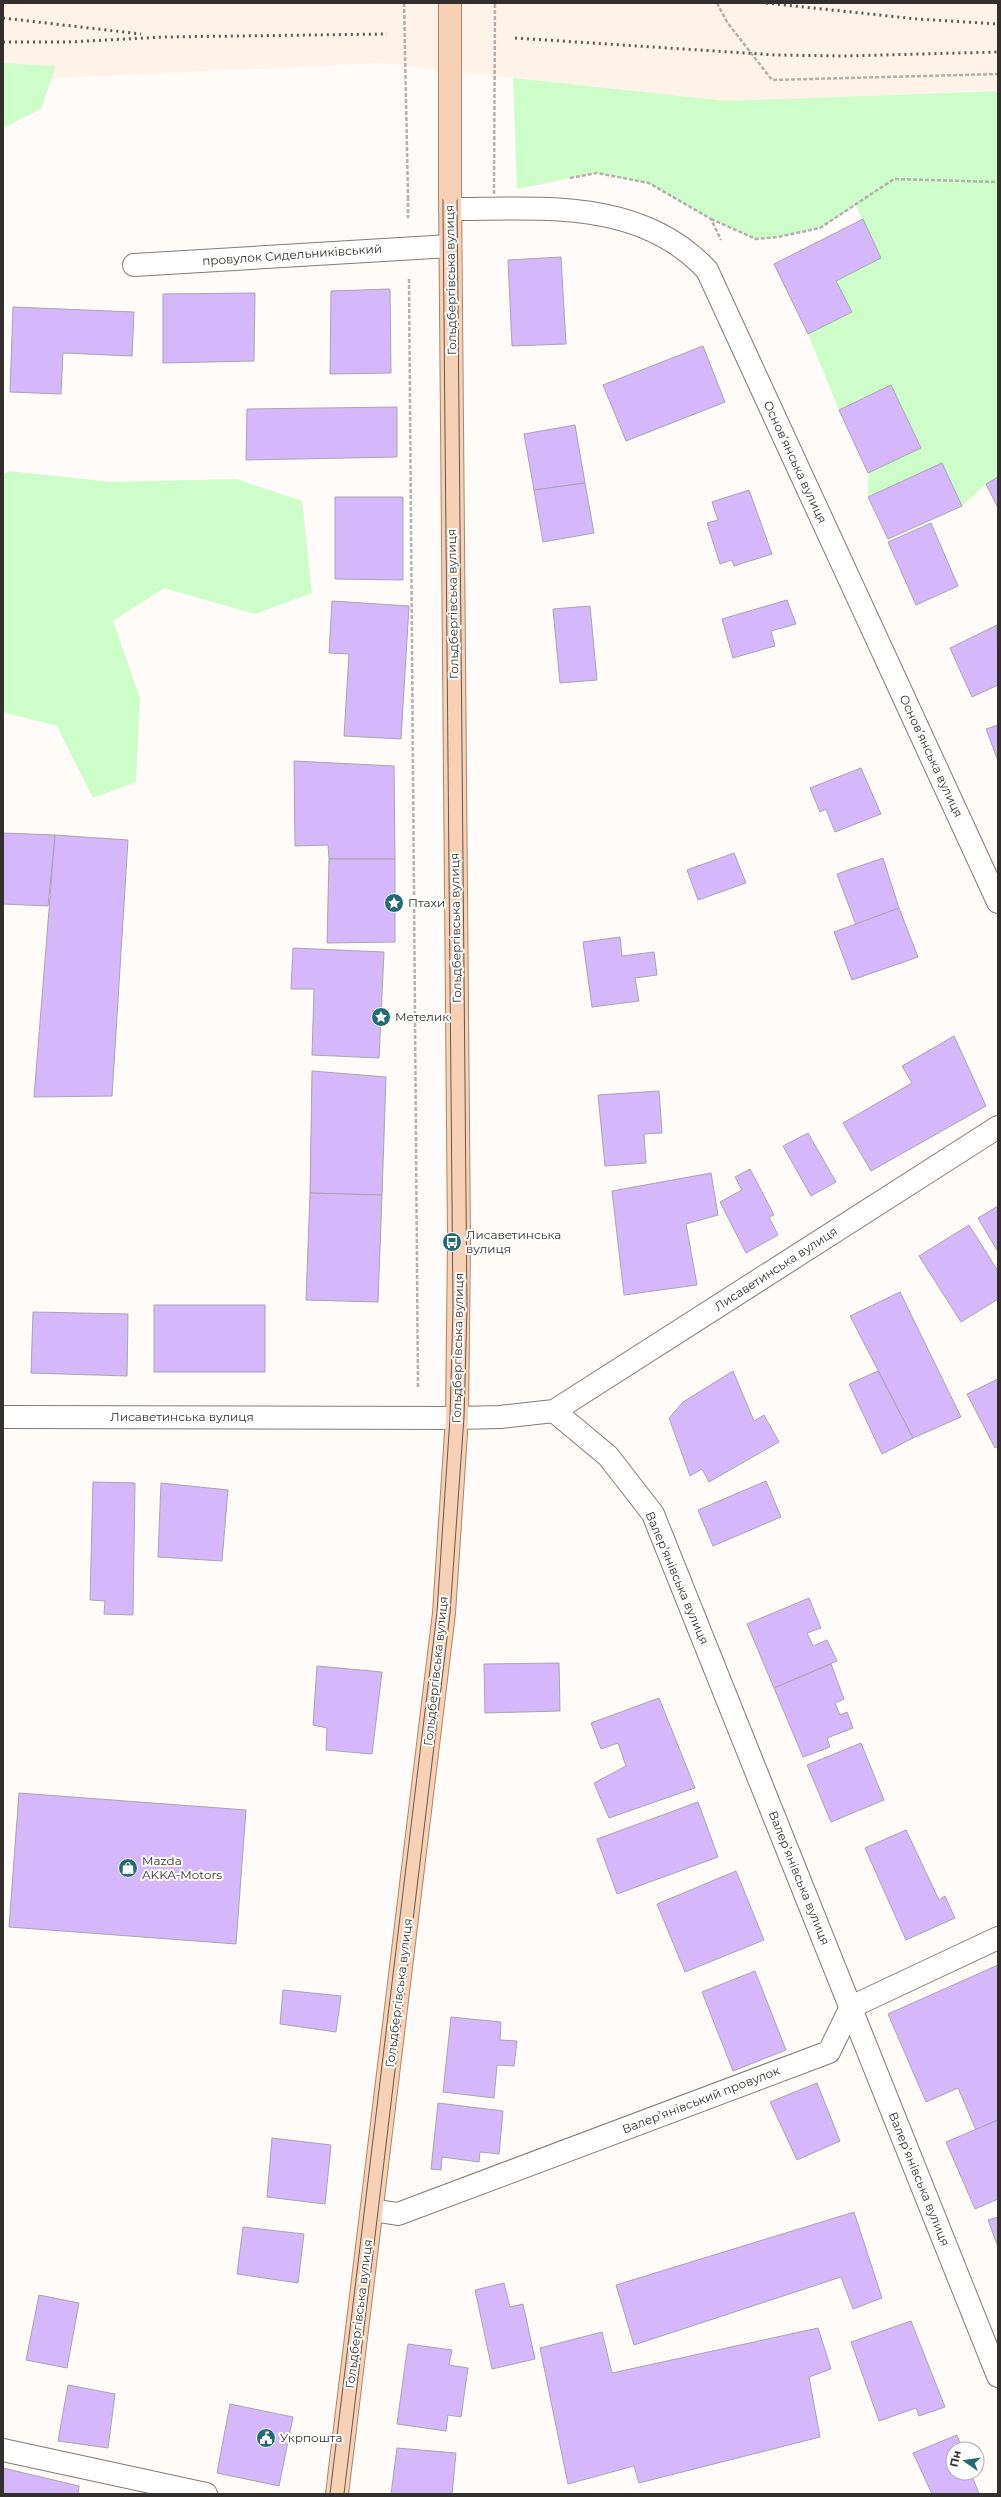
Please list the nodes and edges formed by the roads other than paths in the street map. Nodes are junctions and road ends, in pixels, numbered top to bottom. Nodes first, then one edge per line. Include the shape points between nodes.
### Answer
1 (450, 3) edge
2 (450, 200) junction
3 (450, 246) junction
4 (134, 265) dead end
5 (998, 902) edge
6 (998, 1127) edge
7 (554, 1411) junction
8 (3, 1417) edge
9 (457, 1418) junction
10 (998, 1938) edge
11 (851, 2007) junction
12 (372, 2210) junction
13 (998, 2376) edge
14 (3, 2450) edge
15 (206, 2494) edge
16 (337, 2494) edge

1 - 2 main road, Гольдбергівська вулиця, bridge
2 - 3 main road, Гольдбергівська вулиця
2 - 5 street, Основ’янська вулиця via 618,218 662,234 690,252 707,270
3 - 4 street, провулок Сидельниківський
3 - 9 main road, Гольдбергівська вулиця via 459,1242
6 - 7 street, Лисаветинська вулиця
7 - 9 street, Лисаветинська вулиця
7 - 11 street, Валер’янівська вулиця via 608,1456 653,1514
8 - 9 street, Лисаветинська вулиця
9 - 12 main road, Гольдбергівська вулиця via 444,1613
10 - 11 street
11 - 12 street, Валер’янівський провулок via 829,2052 398,2214
11 - 13 street, Валер’янівська вулиця
12 - 16 main road, Гольдбергівська вулиця
14 - 15 street

